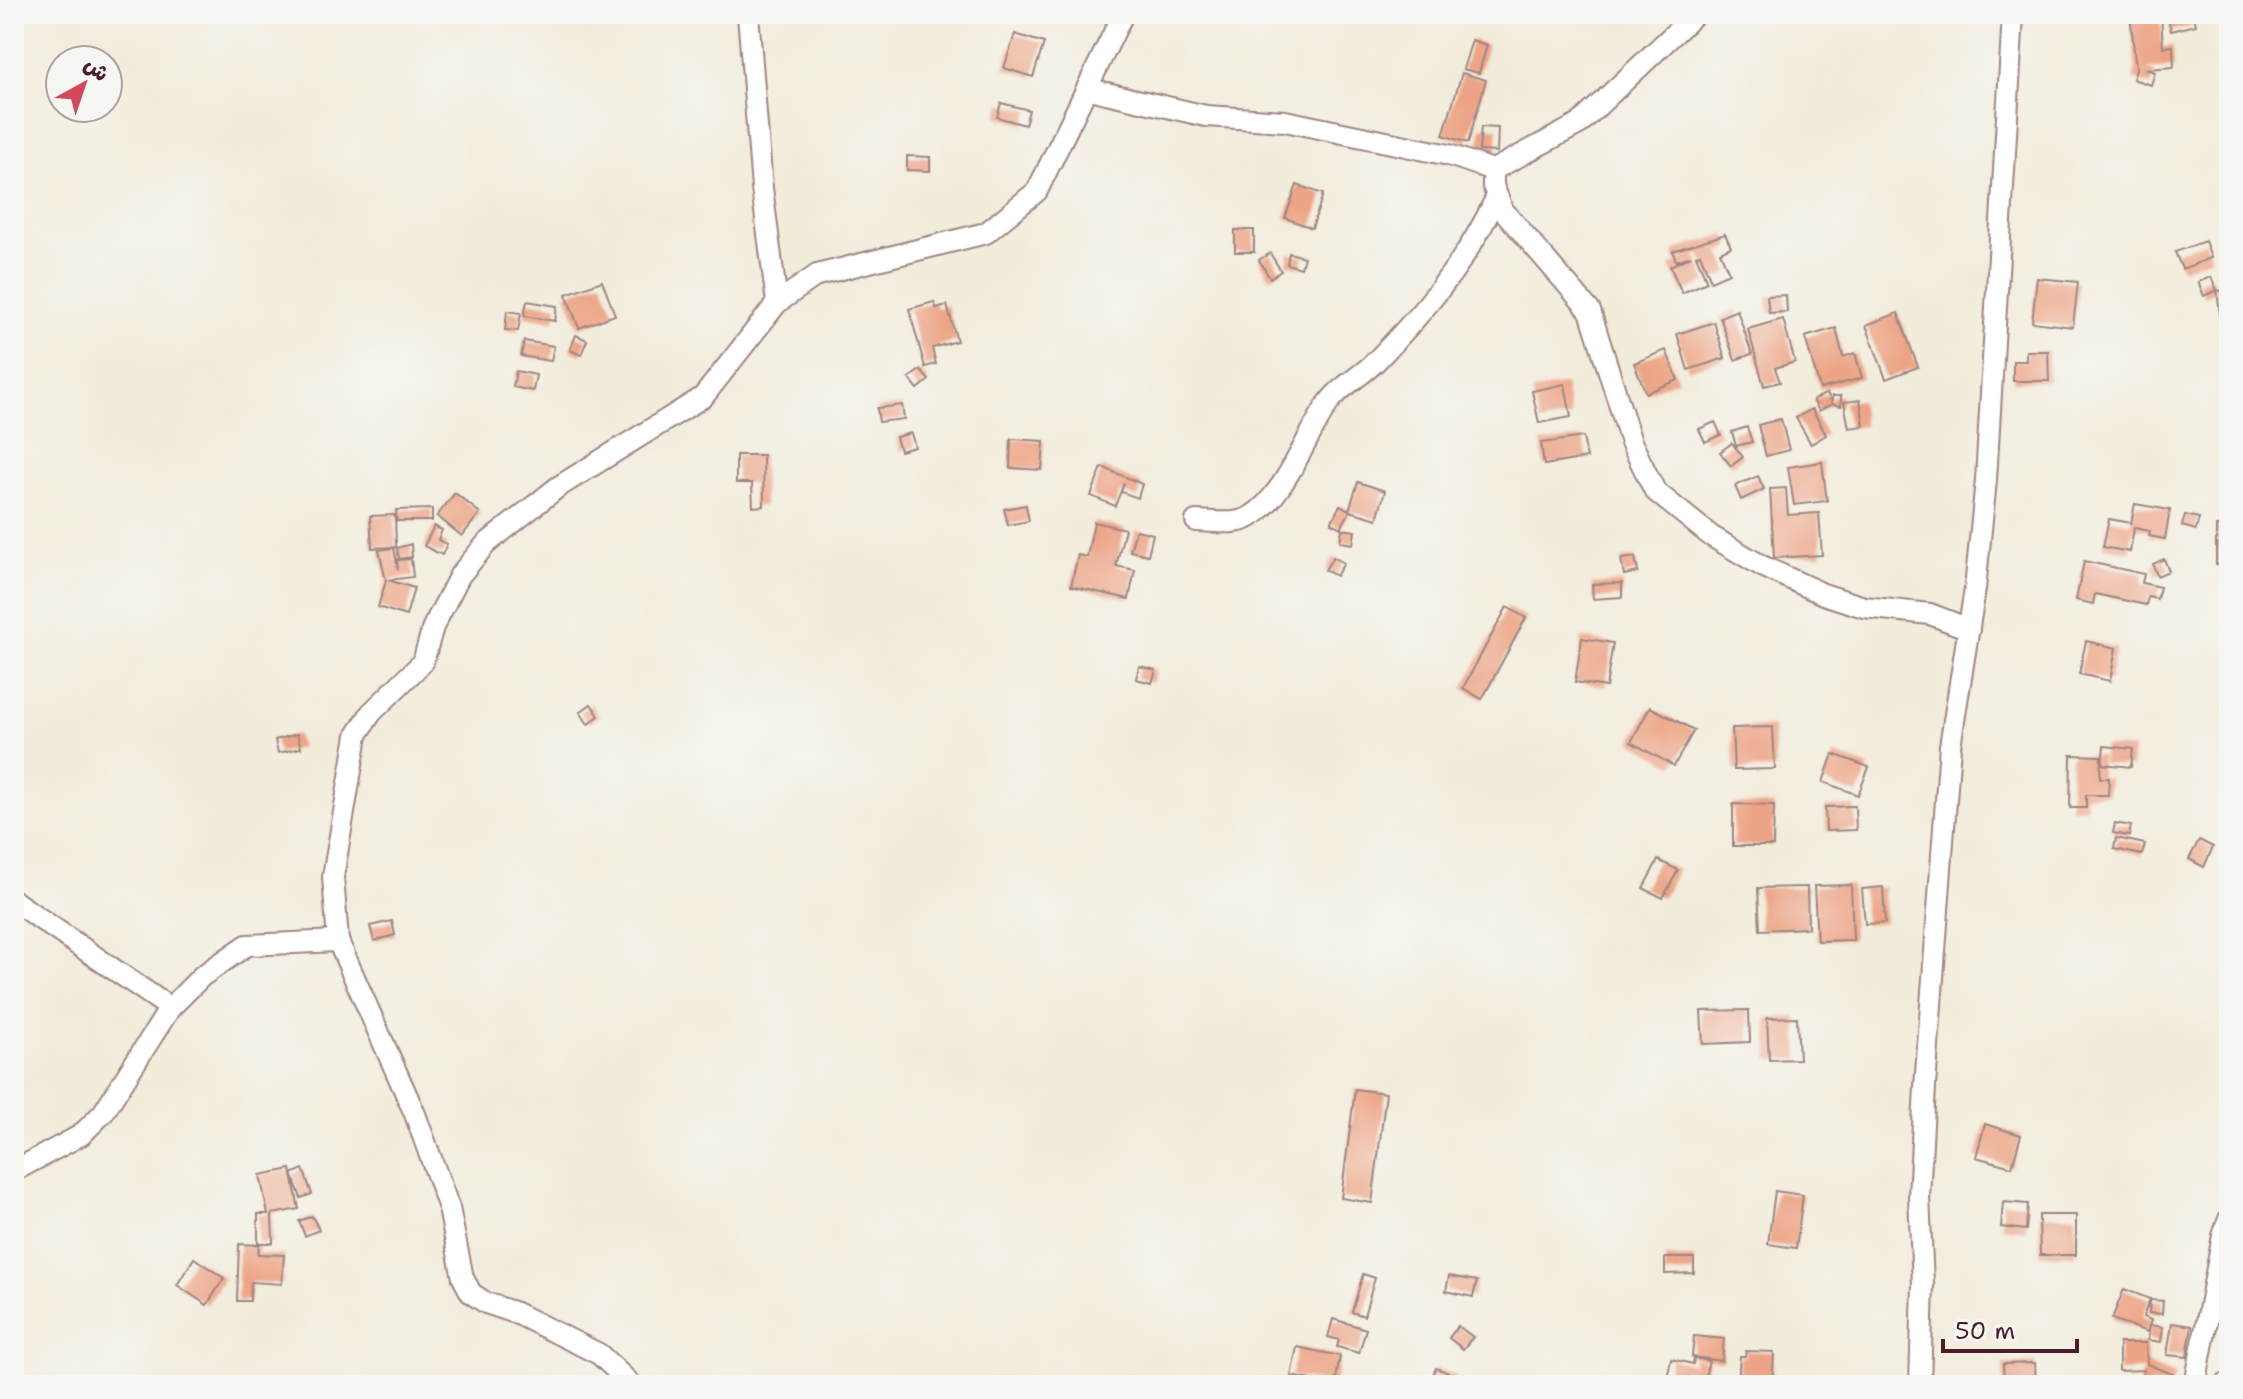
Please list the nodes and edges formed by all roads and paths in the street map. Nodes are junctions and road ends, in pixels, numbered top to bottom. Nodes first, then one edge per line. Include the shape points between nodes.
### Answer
1 (748, 14) edge
2 (1123, 14) edge
3 (1695, 14) edge
4 (2013, 14) edge
5 (1089, 89) junction
6 (1493, 170) junction
7 (1496, 198) junction
8 (777, 303) junction
9 (1196, 521) dead end
10 (1969, 629) junction
11 (14, 901) edge
12 (338, 941) junction
13 (170, 1008) junction
14 (14, 1171) edge
15 (2229, 1219) edge
16 (632, 1385) edge
17 (1920, 1385) edge
18 (2195, 1385) edge

1 - 8 street
2 - 5 street
3 - 6 street via 1579,124
4 - 10 street via 1986,480
5 - 6 street via 1206,116 1305,125 1449,155
5 - 8 street via 1037,191 986,233 817,275
6 - 7 street
7 - 9 street via 1440,289 1329,404 1268,502 1236,522
7 - 10 street via 1590,311 1631,442 1655,491 1711,536 1823,594 1864,607 1930,614
8 - 12 street via 703,397 558,487 486,544 460,575 433,627 423,662 371,713 357,735 333,877
10 - 17 street via 1950,746 1925,1087 1919,1197
11 - 13 street
12 - 13 street via 247,945 202,976
12 - 16 street via 415,1114 449,1208 471,1293 599,1354
13 - 14 street via 103,1113 81,1135
15 - 18 street

